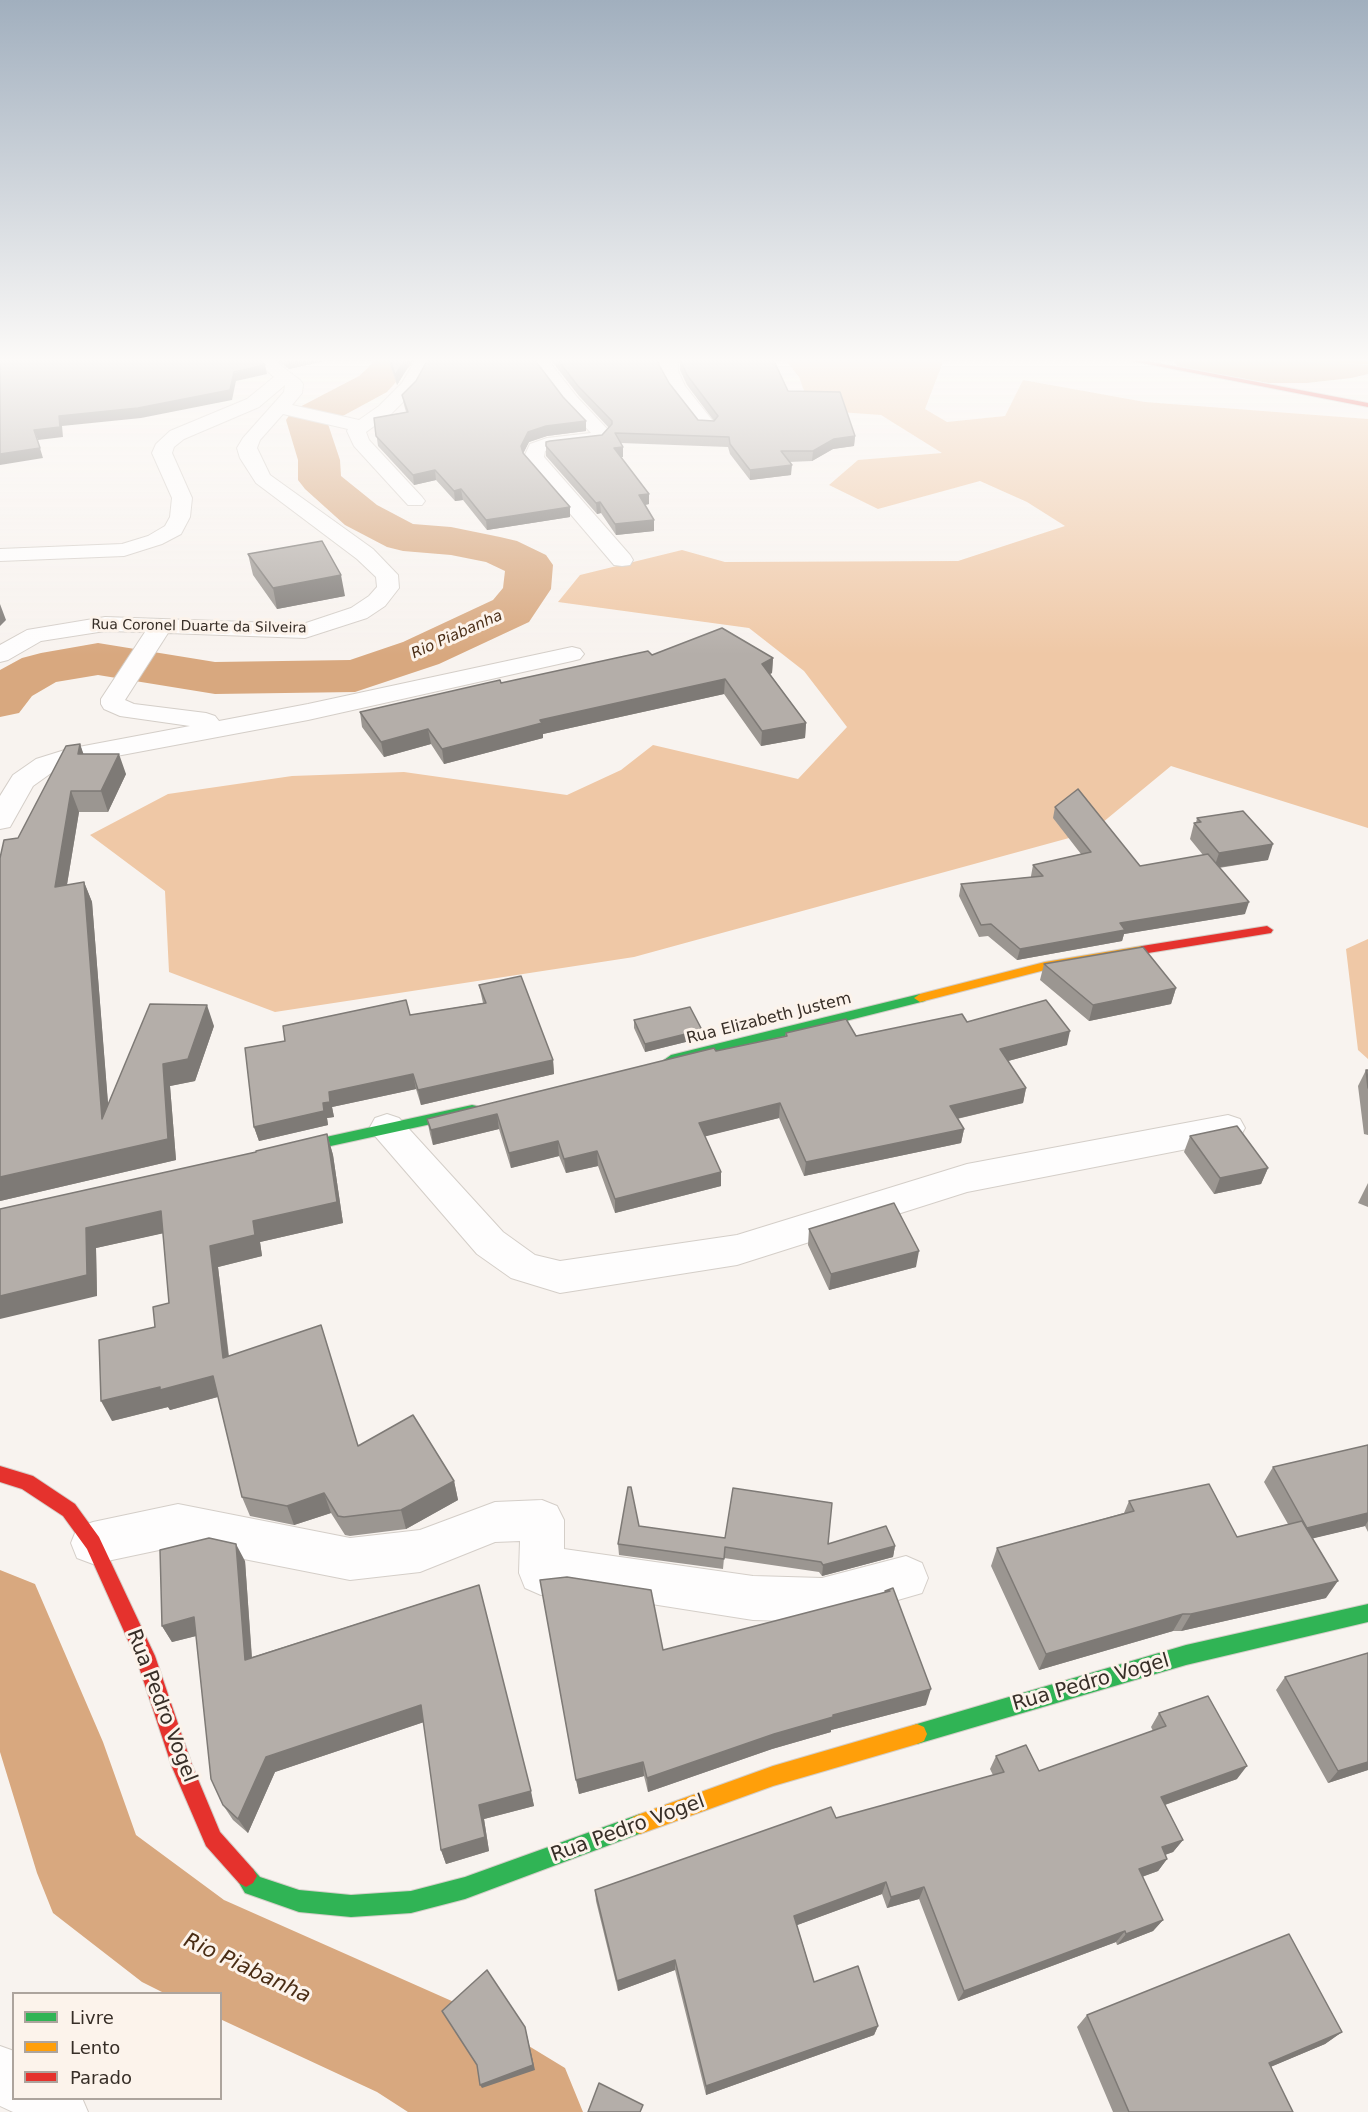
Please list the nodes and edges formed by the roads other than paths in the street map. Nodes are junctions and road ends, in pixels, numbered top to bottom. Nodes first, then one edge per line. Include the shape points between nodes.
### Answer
1 (164, 458) edge
2 (251, 458) edge
3 (375, 458) edge
4 (534, 458) edge
5 (415, 501) dead end
6 (0, 555) edge
7 (622, 560) dead end
8 (161, 626) junction
9 (572, 654) dead end
10 (0, 655) edge
11 (234, 726) junction
12 (0, 821) edge
13 (1267, 930) dead end
14 (661, 1062) edge
15 (486, 1106) edge
16 (387, 1127) junction
17 (1228, 1128) edge
18 (273, 1154) edge
19 (0, 1474) edge
20 (93, 1543) junction
21 (906, 1578) dead end
22 (1368, 1613) edge
23 (40, 2100) edge
24 (59, 2112) edge

1 - 6 street via 182,498 174,530 124,550
2 - 8 street, Rua Coronel Duarte da Silveira via 263,479 365,554 387,575 388,588 359,613 305,631
3 - 5 street
4 - 7 street
8 - 10 street, Rua Coronel Duarte da Silveira via 105,624 63,629 36,635
8 - 11 street via 113,704 129,711
9 - 11 street
11 - 12 street via 85,753 45,765 22,781
13 - 14 street, Rua Elizabeth Justem via 1045,966
15 - 16 street
16 - 17 street via 490,1243 524,1267 560,1277 736,1250 967,1179
16 - 18 street
19 - 20 street, Rua Pedro Vogel via 27,1482 69,1510
20 - 21 street via 178,1525 350,1559 420,1551 495,1522 542,1520 541,1573 569,1570 753,1598 822,1600
20 - 22 street, Rua Pedro Vogel via 145,1656 182,1767 213,1839 253,1885 298,1901 351,1906 411,1902 465,1888 773,1776 1186,1655
23 - 24 street

